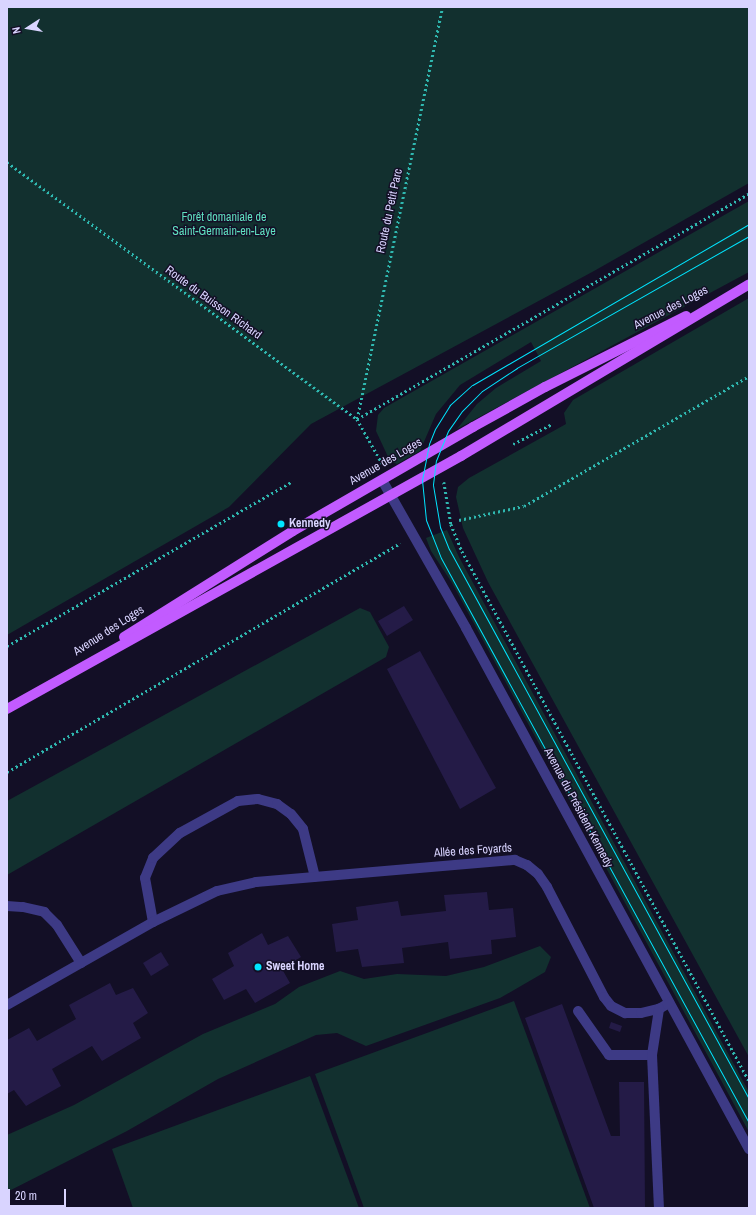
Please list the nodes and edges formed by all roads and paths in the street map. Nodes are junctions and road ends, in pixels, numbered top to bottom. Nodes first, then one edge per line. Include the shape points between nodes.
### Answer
1 (442, 7) edge
2 (7, 162) edge
3 (749, 194) edge
4 (749, 284) edge
5 (749, 376) edge
6 (357, 419) junction
7 (552, 424) dead end
8 (512, 445) dead end
9 (451, 477) dead end
10 (385, 478) junction
11 (291, 482) dead end
12 (390, 497) junction
13 (459, 520) dead end
14 (402, 541) dead end
15 (7, 646) edge
16 (48, 686) junction
17 (7, 709) edge
18 (7, 772) edge
19 (315, 877) junction
20 (7, 906) edge
21 (154, 922) junction
22 (80, 963) junction
23 (669, 1003) junction
24 (7, 1004) edge
25 (659, 1009) junction
26 (578, 1012) dead end
27 (652, 1055) junction
28 (749, 1082) edge
29 (749, 1150) edge
30 (659, 1208) edge

1 - 6 path, Route du Petit Parc
2 - 6 path, Route du Buisson Richard
3 - 6 path
4 - 10 main road, Avenue des Loges via 545,387
4 - 12 main road, Avenue des Loges
5 - 13 path via 524,506
6 - 10 path, Route du Buisson Richard
7 - 8 path
9 - 28 path via 444,480 444,491 451,524 462,551
10 - 12 street, Avenue du Président Kennedy
10 - 16 main road, Avenue des Loges via 243,561
11 - 15 path
12 - 16 main road, Avenue des Loges
12 - 23 street, Avenue du Président Kennedy via 463,622
14 - 18 path
16 - 17 main road, Avenue des Loges
19 - 21 street, Allée des Foyards via 256,882 216,891
19 - 21 street via 303,829 291,814 278,804 258,799 238,801 180,833 153,858 145,878
19 - 25 street, Allée des Foyards via 515,860 538,874 547,887 611,1006 625,1013
20 - 22 street via 44,912 57,925
21 - 22 street, Allée des Foyards
22 - 24 street, Allée des Foyards
23 - 25 street
23 - 29 street, Avenue du Président Kennedy
25 - 27 street
26 - 27 street via 609,1055
27 - 30 street

